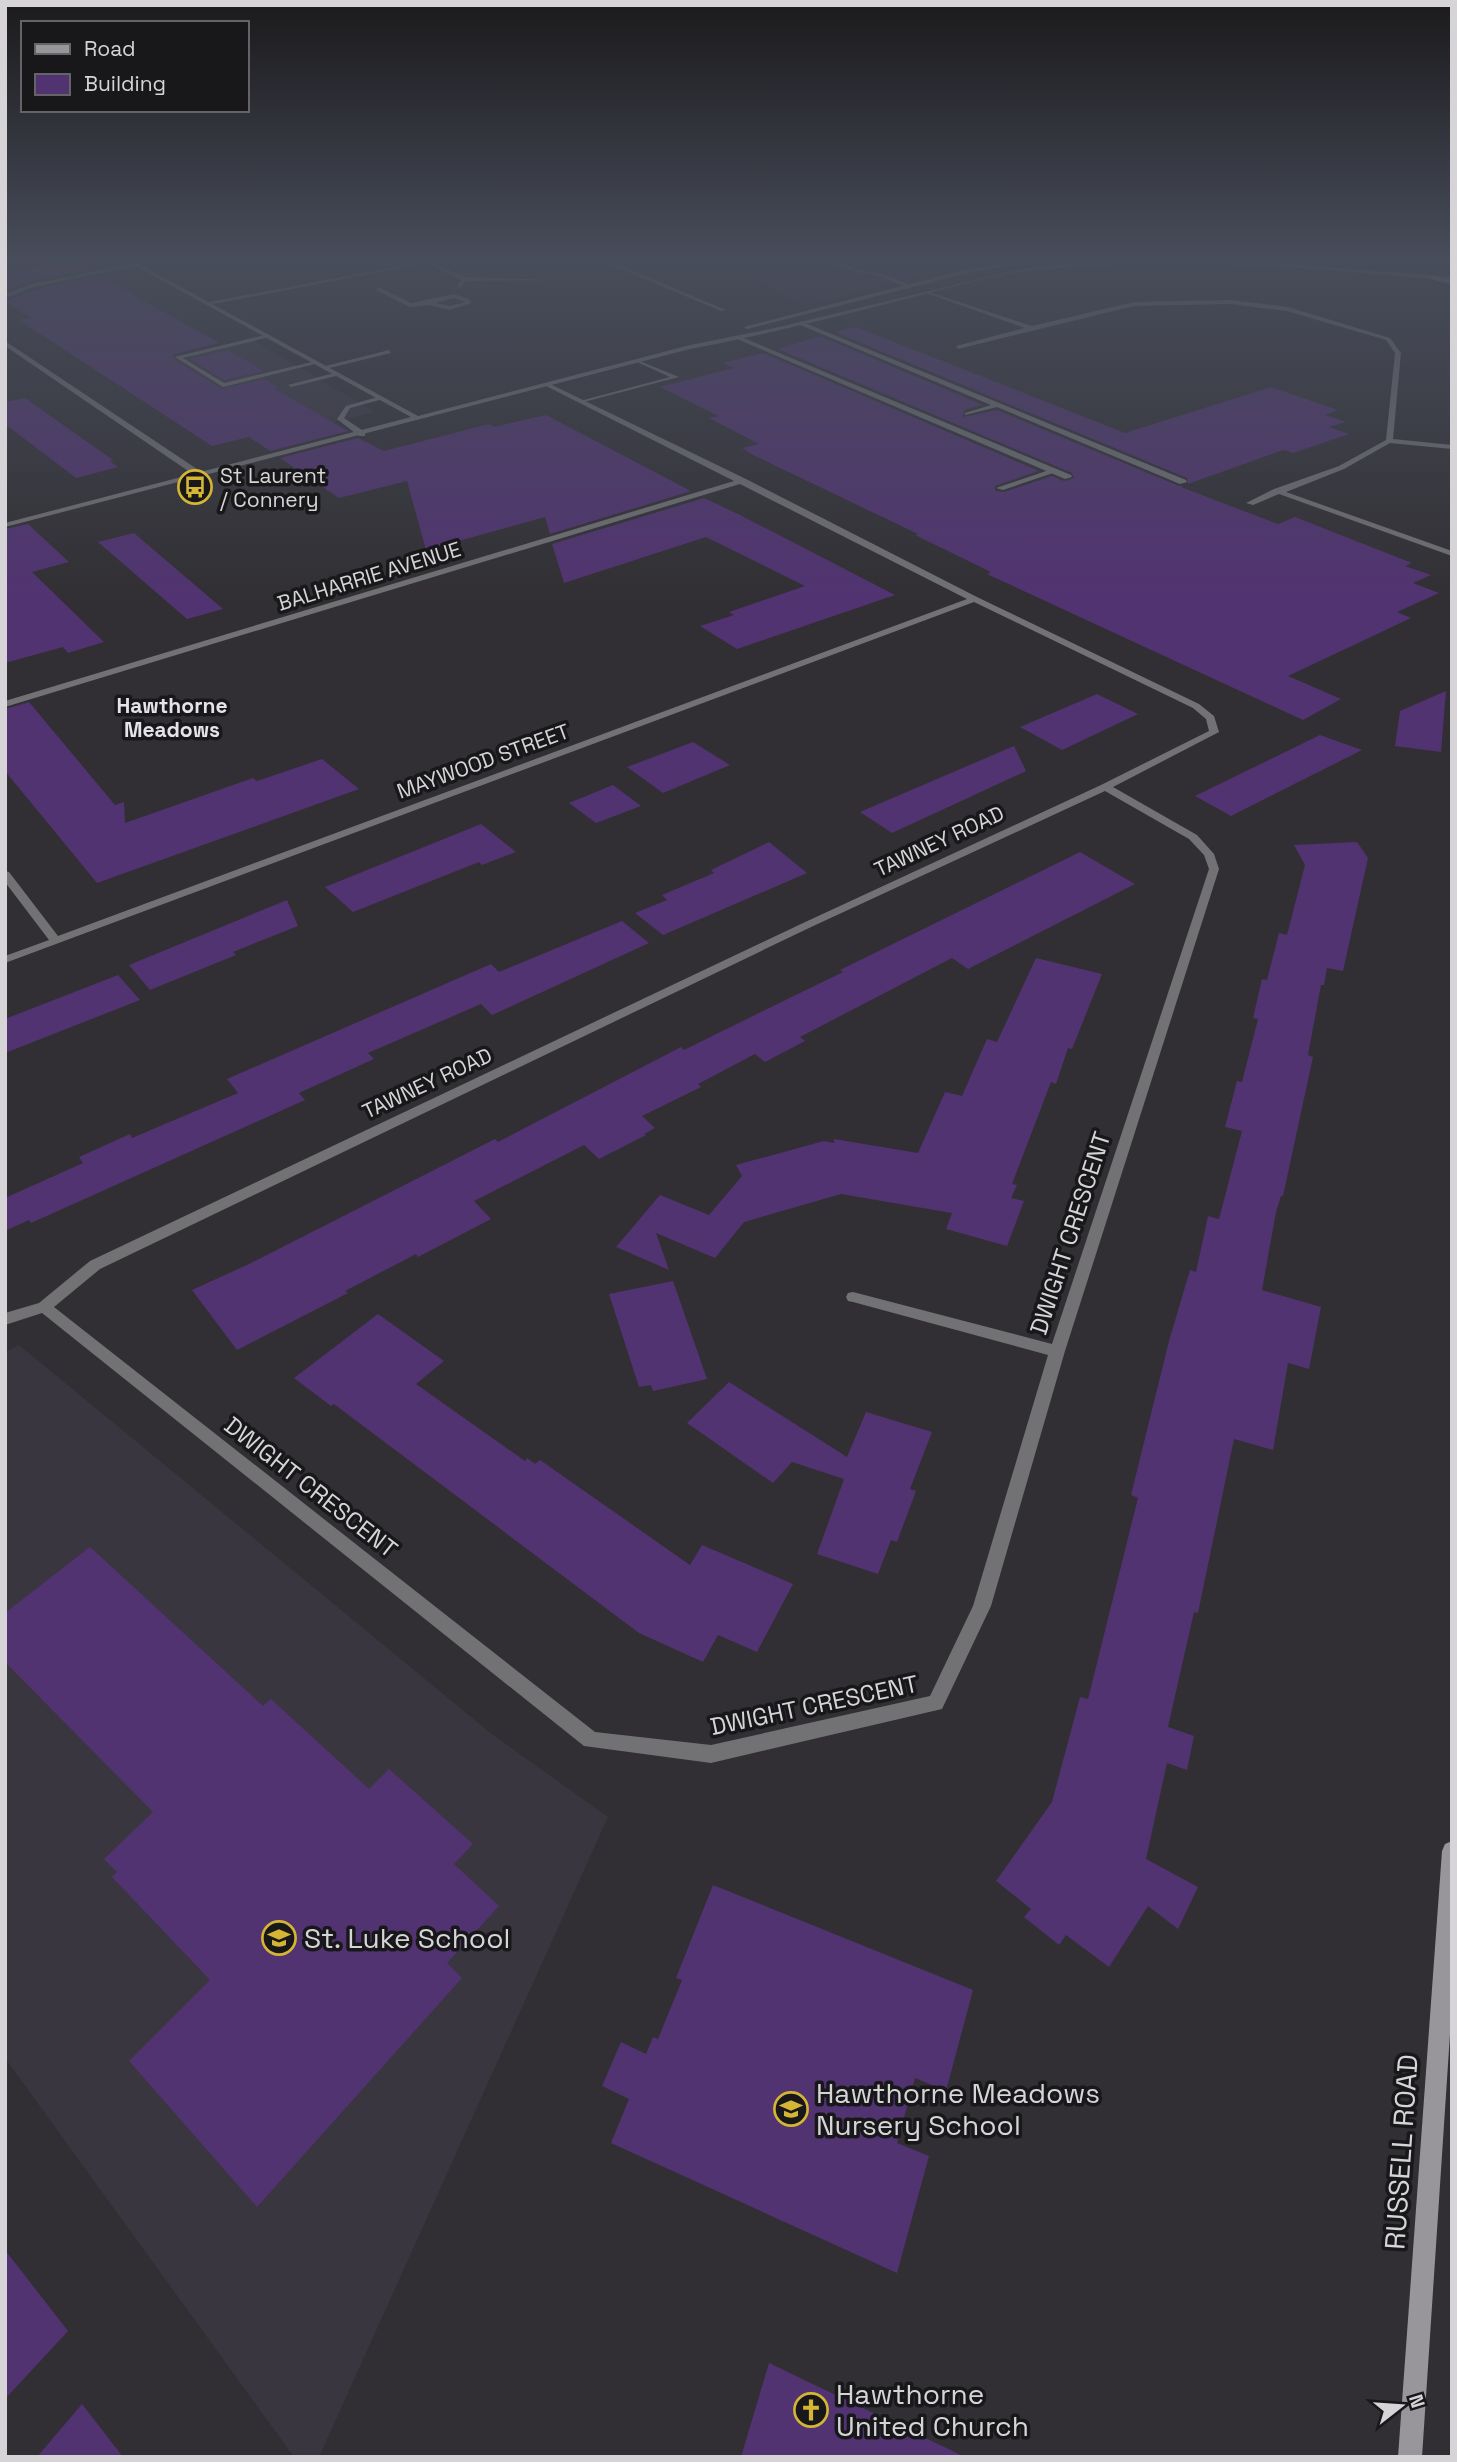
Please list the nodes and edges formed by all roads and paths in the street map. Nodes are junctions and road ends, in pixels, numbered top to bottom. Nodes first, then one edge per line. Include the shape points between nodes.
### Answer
1 (46, 371) edge
2 (201, 371) edge
3 (283, 371) edge
4 (332, 371) edge
5 (601, 371) edge
6 (662, 371) edge
7 (817, 371) edge
8 (916, 371) edge
9 (1396, 371) edge
10 (338, 374) junction
11 (548, 385) junction
12 (291, 386) dead end
13 (381, 398) junction
14 (582, 402) junction
15 (998, 405) junction
16 (967, 414) dead end
17 (419, 419) junction
18 (362, 434) junction
19 (1388, 441) junction
20 (1452, 447) edge
21 (1055, 471) junction
22 (200, 475) junction
23 (1068, 477) dead end
24 (743, 481) junction
25 (1183, 482) dead end
26 (1000, 488) dead end
27 (1277, 491) junction
28 (1250, 503) dead end
29 (5, 524) edge
30 (1452, 554) edge
31 (974, 599) junction
32 (5, 704) edge
33 (1105, 787) junction
34 (5, 874) edge
35 (56, 941) junction
36 (5, 960) edge
37 (853, 1297) dead end
38 (44, 1307) junction
39 (5, 1319) edge
40 (1057, 1351) junction
41 (1452, 1851) edge
42 (1410, 2457) edge

1 - 22 street
2 - 3 street via 223,385
4 - 10 street
5 - 11 street
6 - 14 street via 676,377
7 - 21 street
8 - 15 street
9 - 19 street
10 - 12 street
10 - 13 street
11 - 14 street, TAWNEY ROAD
11 - 17 street
13 - 17 street
13 - 18 street via 348,407 340,419
14 - 24 street, TAWNEY ROAD
15 - 16 street
15 - 25 street
17 - 18 street
18 - 22 street
19 - 20 street
19 - 27 street
21 - 23 street
21 - 26 street
22 - 29 street
24 - 31 street, TAWNEY ROAD
24 - 32 street, BALHARRIE AVENUE
27 - 28 street
27 - 30 street
31 - 33 street, TAWNEY ROAD via 1196,706 1211,718 1214,732
31 - 35 street, MAYWOOD STREET
33 - 38 street, TAWNEY ROAD via 95,1265
33 - 40 street, DWIGHT CRESCENT via 1194,837 1209,854 1214,869
34 - 35 street
35 - 36 street, MAYWOOD STREET
37 - 40 street
38 - 39 street, TAWNEY ROAD
38 - 40 street, DWIGHT CRESCENT via 591,1740 711,1754 936,1703 982,1606
41 - 42 main road, RUSSELL ROAD

